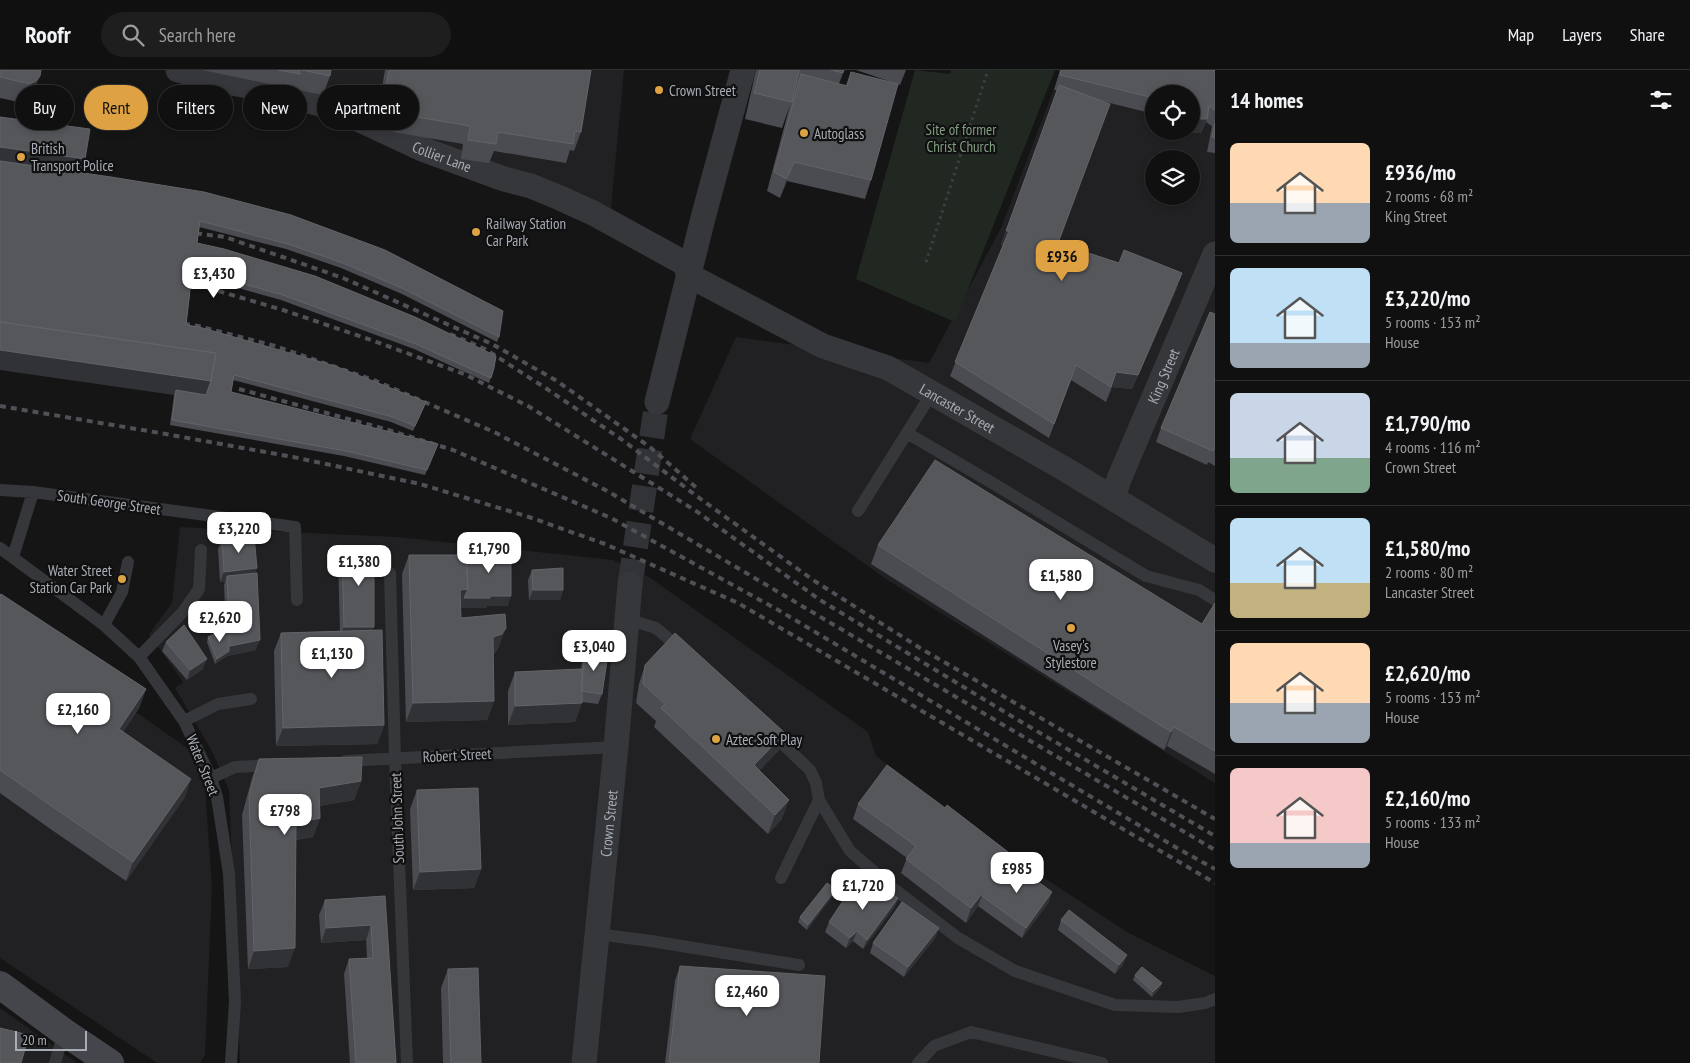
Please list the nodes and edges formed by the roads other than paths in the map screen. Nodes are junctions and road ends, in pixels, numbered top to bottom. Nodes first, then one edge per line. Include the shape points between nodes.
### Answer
1 (178, 70) edge
2 (743, 70) edge
3 (1215, 254) edge
4 (690, 276) junction
5 (932, 393) junction
6 (657, 402) tunnel mouth
7 (907, 433) junction
8 (0, 490) edge
9 (33, 492) junction
10 (1113, 498) junction
11 (858, 511) dead end
12 (0, 548) edge
13 (201, 550) dead end
14 (13, 557) junction
15 (1215, 560) edge
16 (128, 562) dead end
17 (390, 573) dead end
18 (630, 584) tunnel mouth
19 (297, 600) dead end
20 (1215, 600) edge
21 (627, 619) junction
22 (104, 625) junction
23 (139, 657) junction
24 (694, 661) edge
25 (252, 699) dead end
26 (184, 721) junction
27 (760, 723) edge
28 (616, 747) junction
29 (395, 758) junction
30 (329, 762) edge
31 (282, 764) edge
32 (211, 778) junction
33 (819, 800) junction
34 (781, 878) dead end
35 (597, 934) junction
36 (799, 965) dead end
37 (0, 985) edge
38 (1215, 999) edge
39 (64, 1032) junction
40 (55, 1063) edge
41 (110, 1063) edge
42 (231, 1063) edge
43 (407, 1063) edge
44 (584, 1063) edge
45 (918, 1063) edge
46 (1102, 1063) edge

1 - 4 street, Collier Lane via 211,80 280,92 326,106 422,150 531,186 684,263
2 - 4 street
3 - 10 street, King Street via 1118,479
4 - 5 street, Lancaster Street via 823,346 888,368
4 - 6 street
5 - 7 lane
5 - 10 street, Lancaster Street
7 - 11 lane
7 - 20 lane via 1146,576 1199,590
8 - 9 lane, South George Street
9 - 14 lane
9 - 19 lane, South George Street via 295,527
10 - 15 street, Lancaster Street
12 - 14 lane, Water Street
13 - 23 lane via 199,589 183,612
14 - 22 lane, Water Street
16 - 22 lane via 122,592
17 - 29 lane, South John Street
18 - 21 street, Crown Street
21 - 24 lane via 656,628
21 - 28 street, Crown Street
22 - 23 lane, Water Street
23 - 26 lane, Water Street
25 - 26 lane via 218,704
26 - 32 lane, Water Street
27 - 33 lane via 810,770
28 - 29 lane, Robert Street
28 - 35 street, Crown Street
29 - 30 lane, Robert Street
29 - 43 lane, South John Street
31 - 32 lane via 235,767
32 - 42 lane, Water Street via 219,805 229,874 235,1002
33 - 34 lane
33 - 38 lane via 850,850 958,938 1014,971 1115,1005 1178,1007
35 - 36 lane
35 - 44 street, Crown Street
37 - 39 street
39 - 40 lane
39 - 41 street
45 - 46 lane via 934,1046 971,1032

